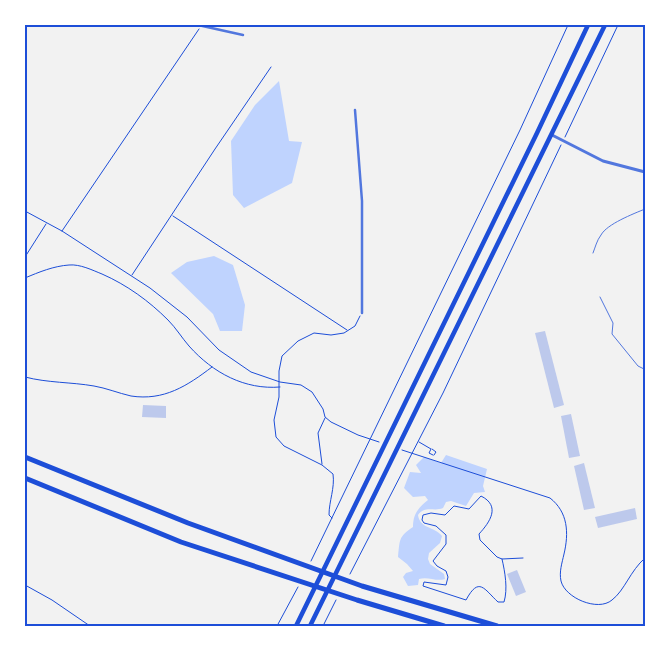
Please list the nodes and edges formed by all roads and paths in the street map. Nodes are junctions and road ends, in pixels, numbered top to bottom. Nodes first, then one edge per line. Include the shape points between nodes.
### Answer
1 (63, 25) edge
2 (79, 25) edge
3 (568, 25) edge
4 (588, 25) edge
5 (605, 25) edge
6 (618, 25) edge
7 (199, 26) edge
8 (243, 35) dead end
9 (271, 67) dead end
10 (355, 110) dead end
11 (552, 136) junction
12 (563, 141) junction
13 (645, 172) edge
14 (645, 209) edge
15 (25, 211) edge
16 (172, 216) junction
17 (46, 222) junction
18 (62, 231) junction
19 (593, 253) dead end
20 (25, 257) edge
21 (132, 276) junction
22 (25, 278) edge
23 (600, 297) dead end
24 (362, 313) joint
25 (348, 330) junction
26 (645, 367) edge
27 (212, 368) junction
28 (25, 377) edge
29 (280, 382) junction
30 (280, 387) junction
31 (325, 417) junction
32 (418, 442) junction
33 (382, 443) dead end
34 (398, 449) dead end
35 (25, 457) edge
36 (431, 458) junction
37 (322, 465) junction
38 (25, 478) edge
39 (332, 518) junction
40 (359, 557) dead end
41 (523, 558) dead end
42 (645, 558) edge
43 (502, 559) junction
44 (308, 566) dead end
45 (300, 582) dead end
46 (25, 585) edge
47 (325, 621) dead end
48 (90, 626) edge
49 (277, 626) edge
50 (296, 626) edge
51 (310, 626) edge
52 (323, 626) edge
53 (444, 626) edge
54 (497, 626) edge

1 - 2 path
3 - 39 path
4 - 50 main road
5 - 11 main road
6 - 12 path
7 - 8 street
7 - 18 path
9 - 16 path
10 - 24 street via 362,201
11 - 12 street
11 - 51 main road
12 - 13 street via 604,161
12 - 32 path
14 - 19 lane via 605,230
15 - 17 path
16 - 21 path
16 - 25 path
17 - 18 path
17 - 20 path
18 - 21 path
21 - 29 path via 187,317 219,350 251,372
22 - 27 path via 70,265 106,276 154,307
23 - 26 lane via 613,323 612,334 638,366
24 - 25 path via 355,326
25 - 29 path via 331,335 314,333 298,341 282,356
27 - 28 path via 167,395 132,396 94,386
27 - 30 path via 244,384
29 - 30 path
29 - 31 path via 301,385 312,392
30 - 37 path via 274,420 276,437 284,446
31 - 33 path via 358,435
31 - 37 path via 318,433
32 - 36 path via 431,449 429,453 433,455 436,452 430,452 432,455
32 - 40 path
34 - 36 path
35 - 54 highway via 188,523 362,586
36 - 42 path via 550,498 565,518 567,542 561,583 568,592 588,604 604,605 612,601
37 - 39 path via 333,474 329,515
38 - 53 highway via 181,542
39 - 44 path
41 - 43 path
43 - 43 path via 480,540 492,512 492,506 485,498 481,496 469,509 454,506 445,516 424,515 424,523 436,526 446,535 446,544 433,561 446,571 448,577 446,585 424,582 423,586 466,600 472,589 483,587 498,602 504,602 506,587
45 - 49 path
46 - 48 path
47 - 52 path

